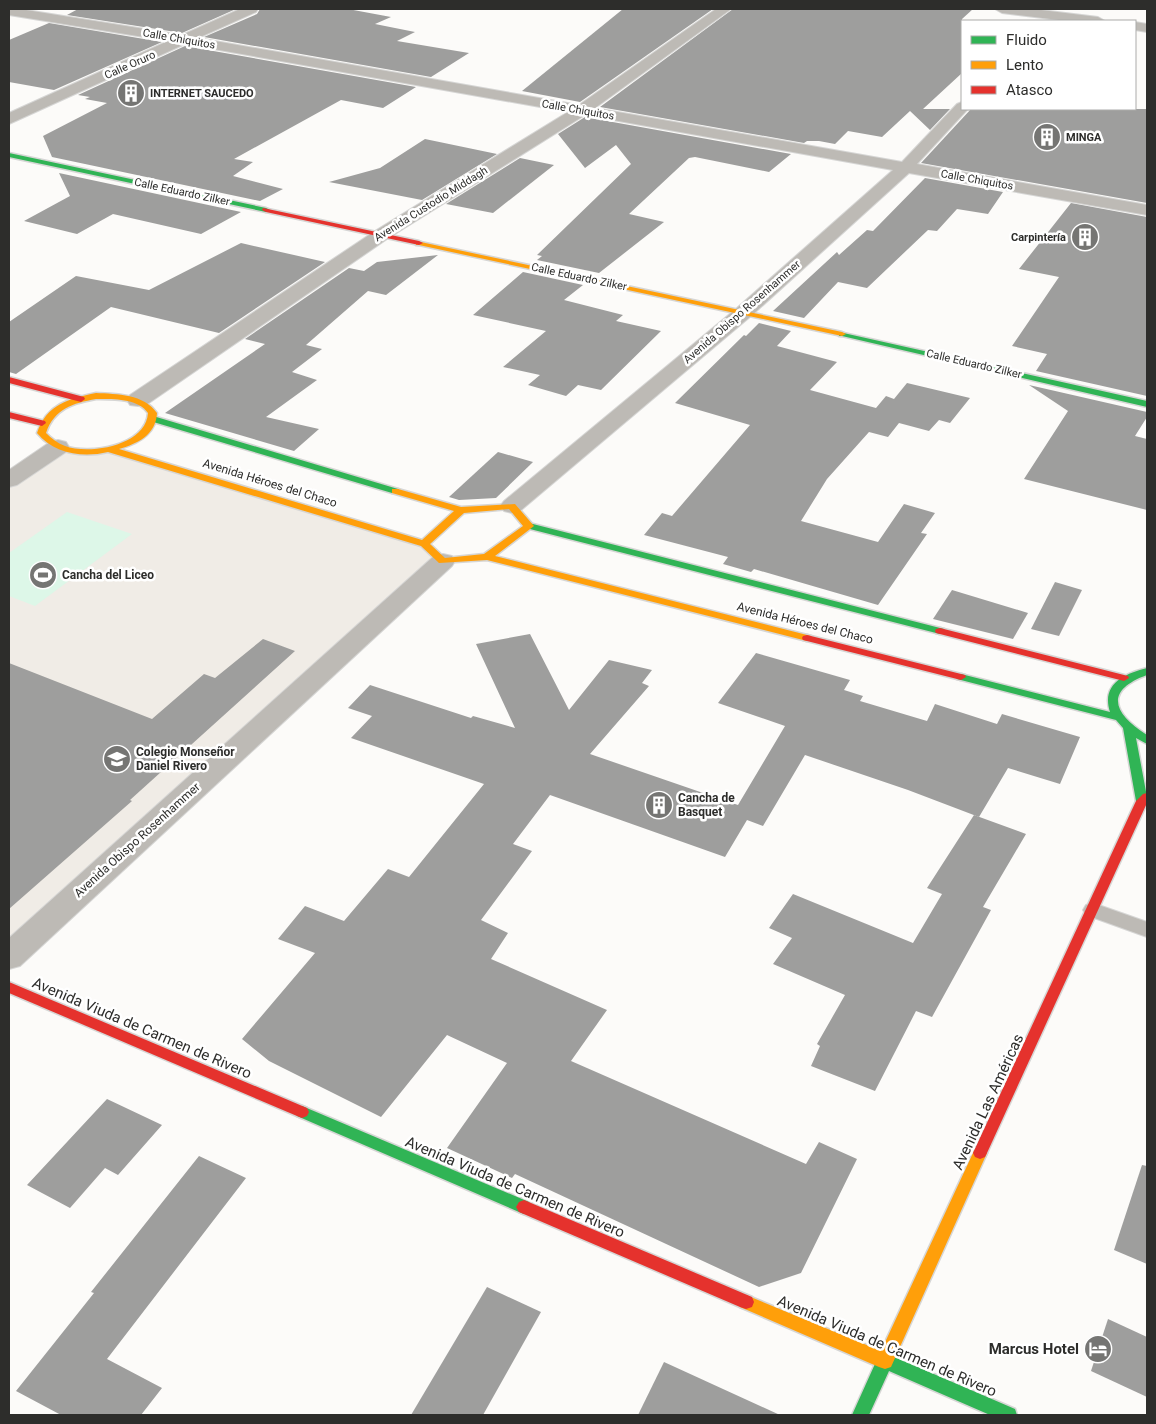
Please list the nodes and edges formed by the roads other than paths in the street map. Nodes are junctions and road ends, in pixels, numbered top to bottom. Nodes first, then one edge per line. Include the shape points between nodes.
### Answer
1 (251, 9) edge
2 (724, 9) edge
3 (1002, 9) edge
4 (11, 11) edge
5 (1048, 15) edge
6 (1090, 20) edge
7 (185, 40) junction
8 (961, 108) edge
9 (581, 110) junction
10 (9, 119) edge
11 (9, 155) edge
12 (905, 168) junction
13 (1147, 210) edge
14 (382, 235) junction
15 (744, 312) junction
16 (9, 380) edge
17 (81, 399) junction
18 (138, 400) junction
19 (1147, 404) edge
20 (9, 415) edge
21 (153, 419) junction
22 (42, 423) junction
23 (58, 447) junction
24 (108, 449) junction
25 (9, 480) edge
26 (512, 506) junction
27 (461, 510) junction
28 (529, 526) junction
29 (433, 552) junction
30 (488, 557) junction
31 (1147, 671) edge
32 (1124, 678) junction
33 (1117, 716) junction
34 (1128, 728) junction
35 (1147, 740) edge
36 (1145, 799) edge
37 (1093, 910) junction
38 (1147, 930) edge
39 (9, 958) edge
40 (9, 987) edge
41 (885, 1361) junction
42 (860, 1415) edge
43 (1009, 1415) edge

1 - 7 street, Calle Oruro
2 - 9 street, Avenida Custodio Middagh
3 - 5 street
4 - 7 street, Calle Chiquitos
5 - 6 street
7 - 9 street, Calle Chiquitos
7 - 10 street, Calle Oruro
8 - 12 street, Avenida Obispo Rosenhammer
9 - 12 street, Calle Chiquitos
9 - 14 street, Avenida Custodio Middagh
11 - 14 main road, Calle Eduardo Zilker
12 - 13 street, Calle Chiquitos
12 - 15 street, Avenida Obispo Rosenhammer
14 - 15 main road, Calle Eduardo Zilker
14 - 18 street, Avenida Custodio Middagh
15 - 19 main road, Calle Eduardo Zilker
15 - 26 street, Avenida Obispo Rosenhammer
16 - 17 main road
17 - 18 main road via 111,396
17 - 22 main road via 56,409
18 - 21 main road via 147,405
20 - 22 main road
21 - 24 main road via 149,428 139,436
21 - 27 main road
22 - 23 main road via 41,432 46,441
23 - 24 main road
23 - 25 street
24 - 29 main road, Avenida Héroes del Chaco
26 - 27 main road
26 - 28 main road
27 - 29 main road
28 - 30 main road
28 - 32 main road, Avenida Héroes del Chaco
29 - 30 main road
29 - 39 street, Avenida Obispo Rosenhammer
30 - 33 main road, Avenida Héroes del Chaco
31 - 32 main road
32 - 33 main road via 1112,695 1112,706
33 - 34 main road
34 - 35 main road
34 - 36 main road, Avenida Las Américas
36 - 37 main road, Avenida Las Américas
37 - 38 lane
37 - 41 main road, Avenida Las Américas
40 - 41 main road, Avenida Viuda de Carmen de Rivero
41 - 42 main road, Avenida Las Américas
41 - 43 main road, Avenida Viuda de Carmen de Rivero

